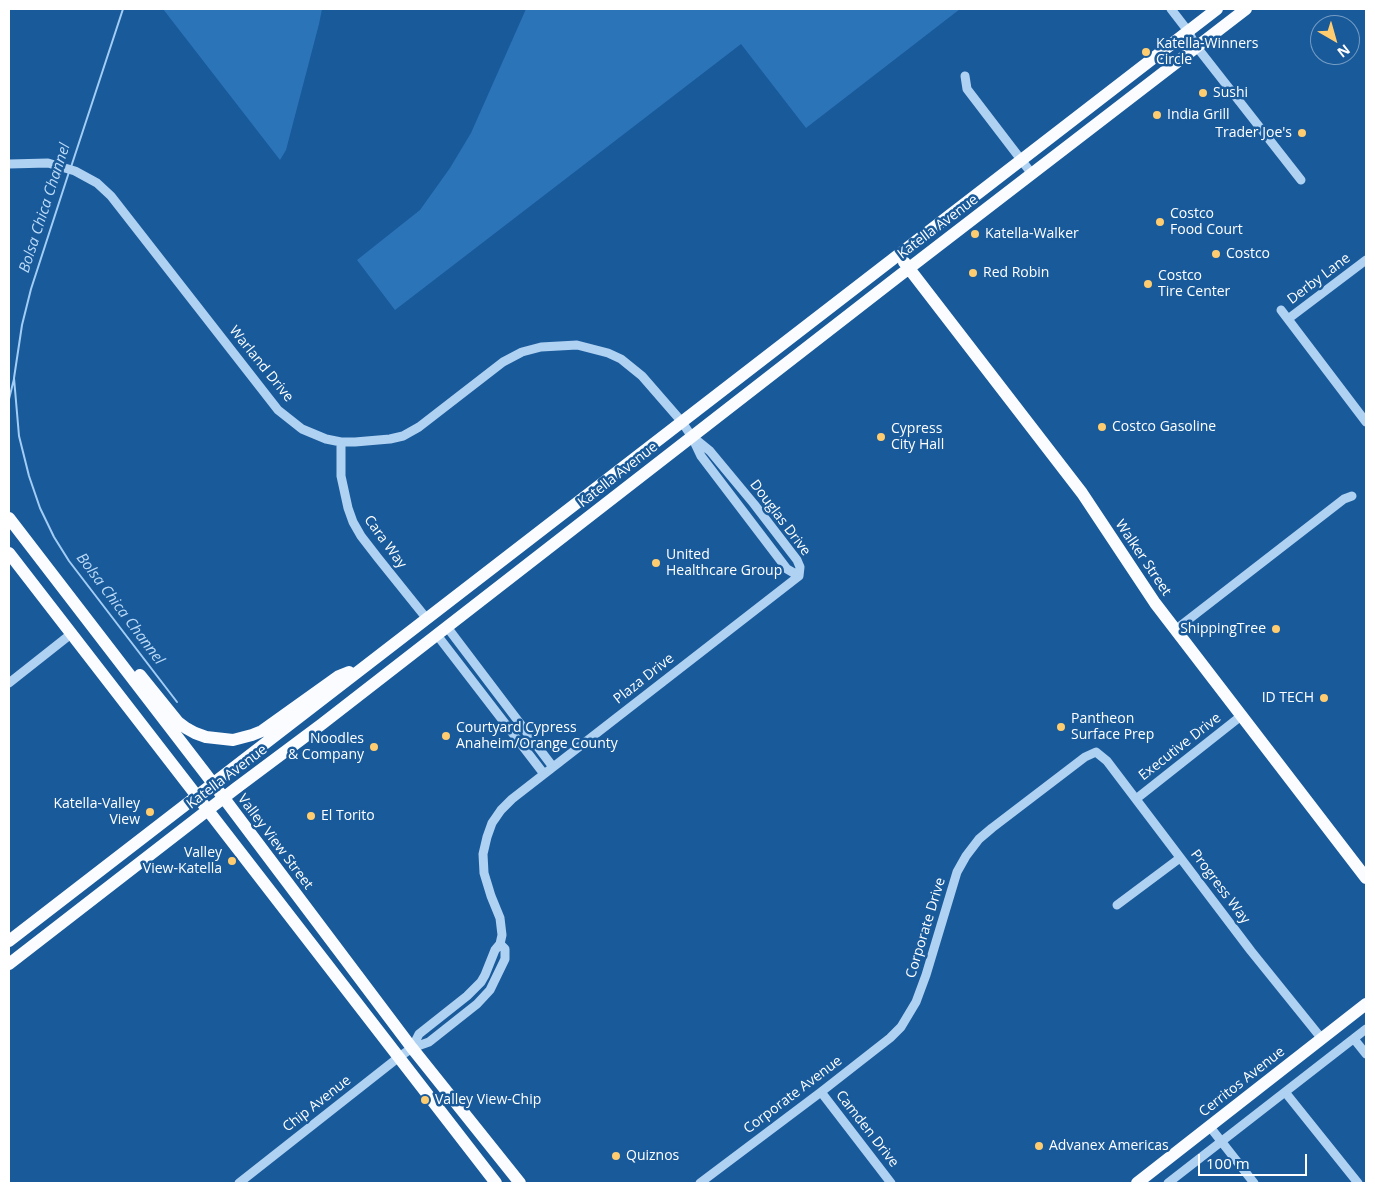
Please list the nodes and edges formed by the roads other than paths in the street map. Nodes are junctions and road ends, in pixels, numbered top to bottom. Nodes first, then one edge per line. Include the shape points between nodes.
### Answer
1 (1171, 9) edge
2 (1217, 9) edge
3 (1246, 9) edge
4 (1188, 31) junction
5 (1196, 46) junction
6 (965, 76) dead end
7 (1022, 160) junction
8 (9, 164) edge
9 (1032, 174) junction
10 (1301, 180) dead end
11 (898, 254) junction
12 (1366, 260) edge
13 (909, 268) junction
14 (1281, 310) dead end
15 (1288, 320) junction
16 (682, 422) junction
17 (1366, 422) edge
18 (692, 437) junction
19 (341, 442) junction
20 (1352, 496) dead end
21 (9, 518) edge
22 (9, 553) edge
23 (799, 576) junction
24 (442, 608) junction
25 (427, 619) junction
26 (94, 628) junction
27 (1175, 630) junction
28 (442, 631) junction
29 (71, 634) junction
30 (417, 650) junction
31 (367, 665) junction
32 (9, 683) edge
33 (1241, 716) junction
34 (553, 767) junction
35 (544, 774) junction
36 (213, 784) junction
37 (197, 796) junction
38 (224, 798) junction
39 (1136, 799) junction
40 (208, 810) junction
41 (979, 839) joint
42 (1180, 858) junction
43 (1366, 878) edge
44 (1116, 905) dead end
45 (9, 942) edge
46 (9, 964) edge
47 (1366, 1004) edge
48 (901, 1027) joint
49 (1366, 1029) edge
50 (1354, 1038) junction
51 (1322, 1039) junction
52 (412, 1048) junction
53 (1366, 1054) edge
54 (399, 1057) junction
55 (821, 1092) junction
56 (1285, 1092) junction
57 (1210, 1127) junction
58 (1221, 1143) junction
59 (239, 1183) edge
60 (496, 1183) edge
61 (520, 1183) edge
62 (700, 1183) edge
63 (891, 1183) edge
64 (1137, 1183) edge
65 (1168, 1183) edge
66 (1254, 1183) edge
67 (1358, 1183) edge

1 - 4 street
2 - 4 main road, Katella Avenue
3 - 5 main road, Katella Avenue
4 - 5 street
4 - 7 main road, Katella Avenue
5 - 9 main road, Katella Avenue
5 - 10 street
6 - 7 street via 967,89
7 - 9 street
7 - 11 main road, Katella Avenue
8 - 19 street, Warland Drive via 48,163 75,171 97,183 111,196 278,410 302,429
9 - 13 main road, Katella Avenue
11 - 13 main road, Walker Street
11 - 16 main road, Katella Avenue
12 - 15 street, Derby Lane
13 - 18 main road, Katella Avenue
13 - 27 main road, Walker Street via 1082,493
14 - 15 street
15 - 17 street
16 - 18 street, Douglas Drive
16 - 19 street, Warland Drive via 642,376 621,358 577,345 541,347 503,362 403,436
16 - 24 main road, Katella Avenue
18 - 23 street, Douglas Drive via 701,456 787,569
18 - 23 street, Douglas Drive via 710,450 792,553 800,567
18 - 28 main road, Katella Avenue
19 - 25 street, Cara Way via 341,476 353,522
20 - 27 street
21 - 26 main road, Valley View Street
22 - 29 main road
23 - 34 street, Plaza Drive
24 - 25 main road, Katella Avenue
24 - 28 main road via 434,627
25 - 30 main road via 428,626
25 - 31 main road, Katella Avenue
26 - 31 main road via 107,636 178,722 195,734 218,739 242,738 262,731 339,676
26 - 36 main road, Valley View Street
27 - 33 main road, Walker Street
28 - 30 main road, Katella Avenue
28 - 34 street
28 - 35 street
29 - 32 street
29 - 37 main road
30 - 38 main road, Katella Avenue
31 - 36 main road, Katella Avenue
33 - 39 street, Executive Drive
33 - 43 main road, Walker Street
34 - 35 street, Plaza Drive
35 - 52 street, Plaza Drive via 501,810 492,823 483,854 490,896 500,918 500,944 505,949 505,959 490,990 477,1004 429,1042
36 - 37 main road, Katella Avenue
36 - 38 main road, Valley View Street
37 - 40 main road
37 - 45 main road, Katella Avenue
38 - 40 main road, Katella Avenue
38 - 52 main road, Valley View Street
39 - 41 street, Progress Way via 1096,752 1078,762
39 - 42 street, Progress Way
40 - 46 main road, Katella Avenue
40 - 54 main road
41 - 48 street, Corporate Drive via 957,872 926,975 916,1002
42 - 44 street
42 - 51 street, Progress Way
47 - 51 main road, Cerritos Avenue
48 - 55 street, Corporate Avenue
49 - 50 street
50 - 53 street
50 - 56 street
51 - 57 main road, Cerritos Avenue
52 - 54 street, Chip Avenue
52 - 61 main road, Valley View Street
54 - 59 street, Chip Avenue
54 - 60 main road
55 - 62 street, Corporate Avenue
55 - 63 street, Camden Drive
56 - 58 street
56 - 67 street
57 - 58 street
57 - 64 main road, Cerritos Avenue
58 - 65 street
58 - 66 street

